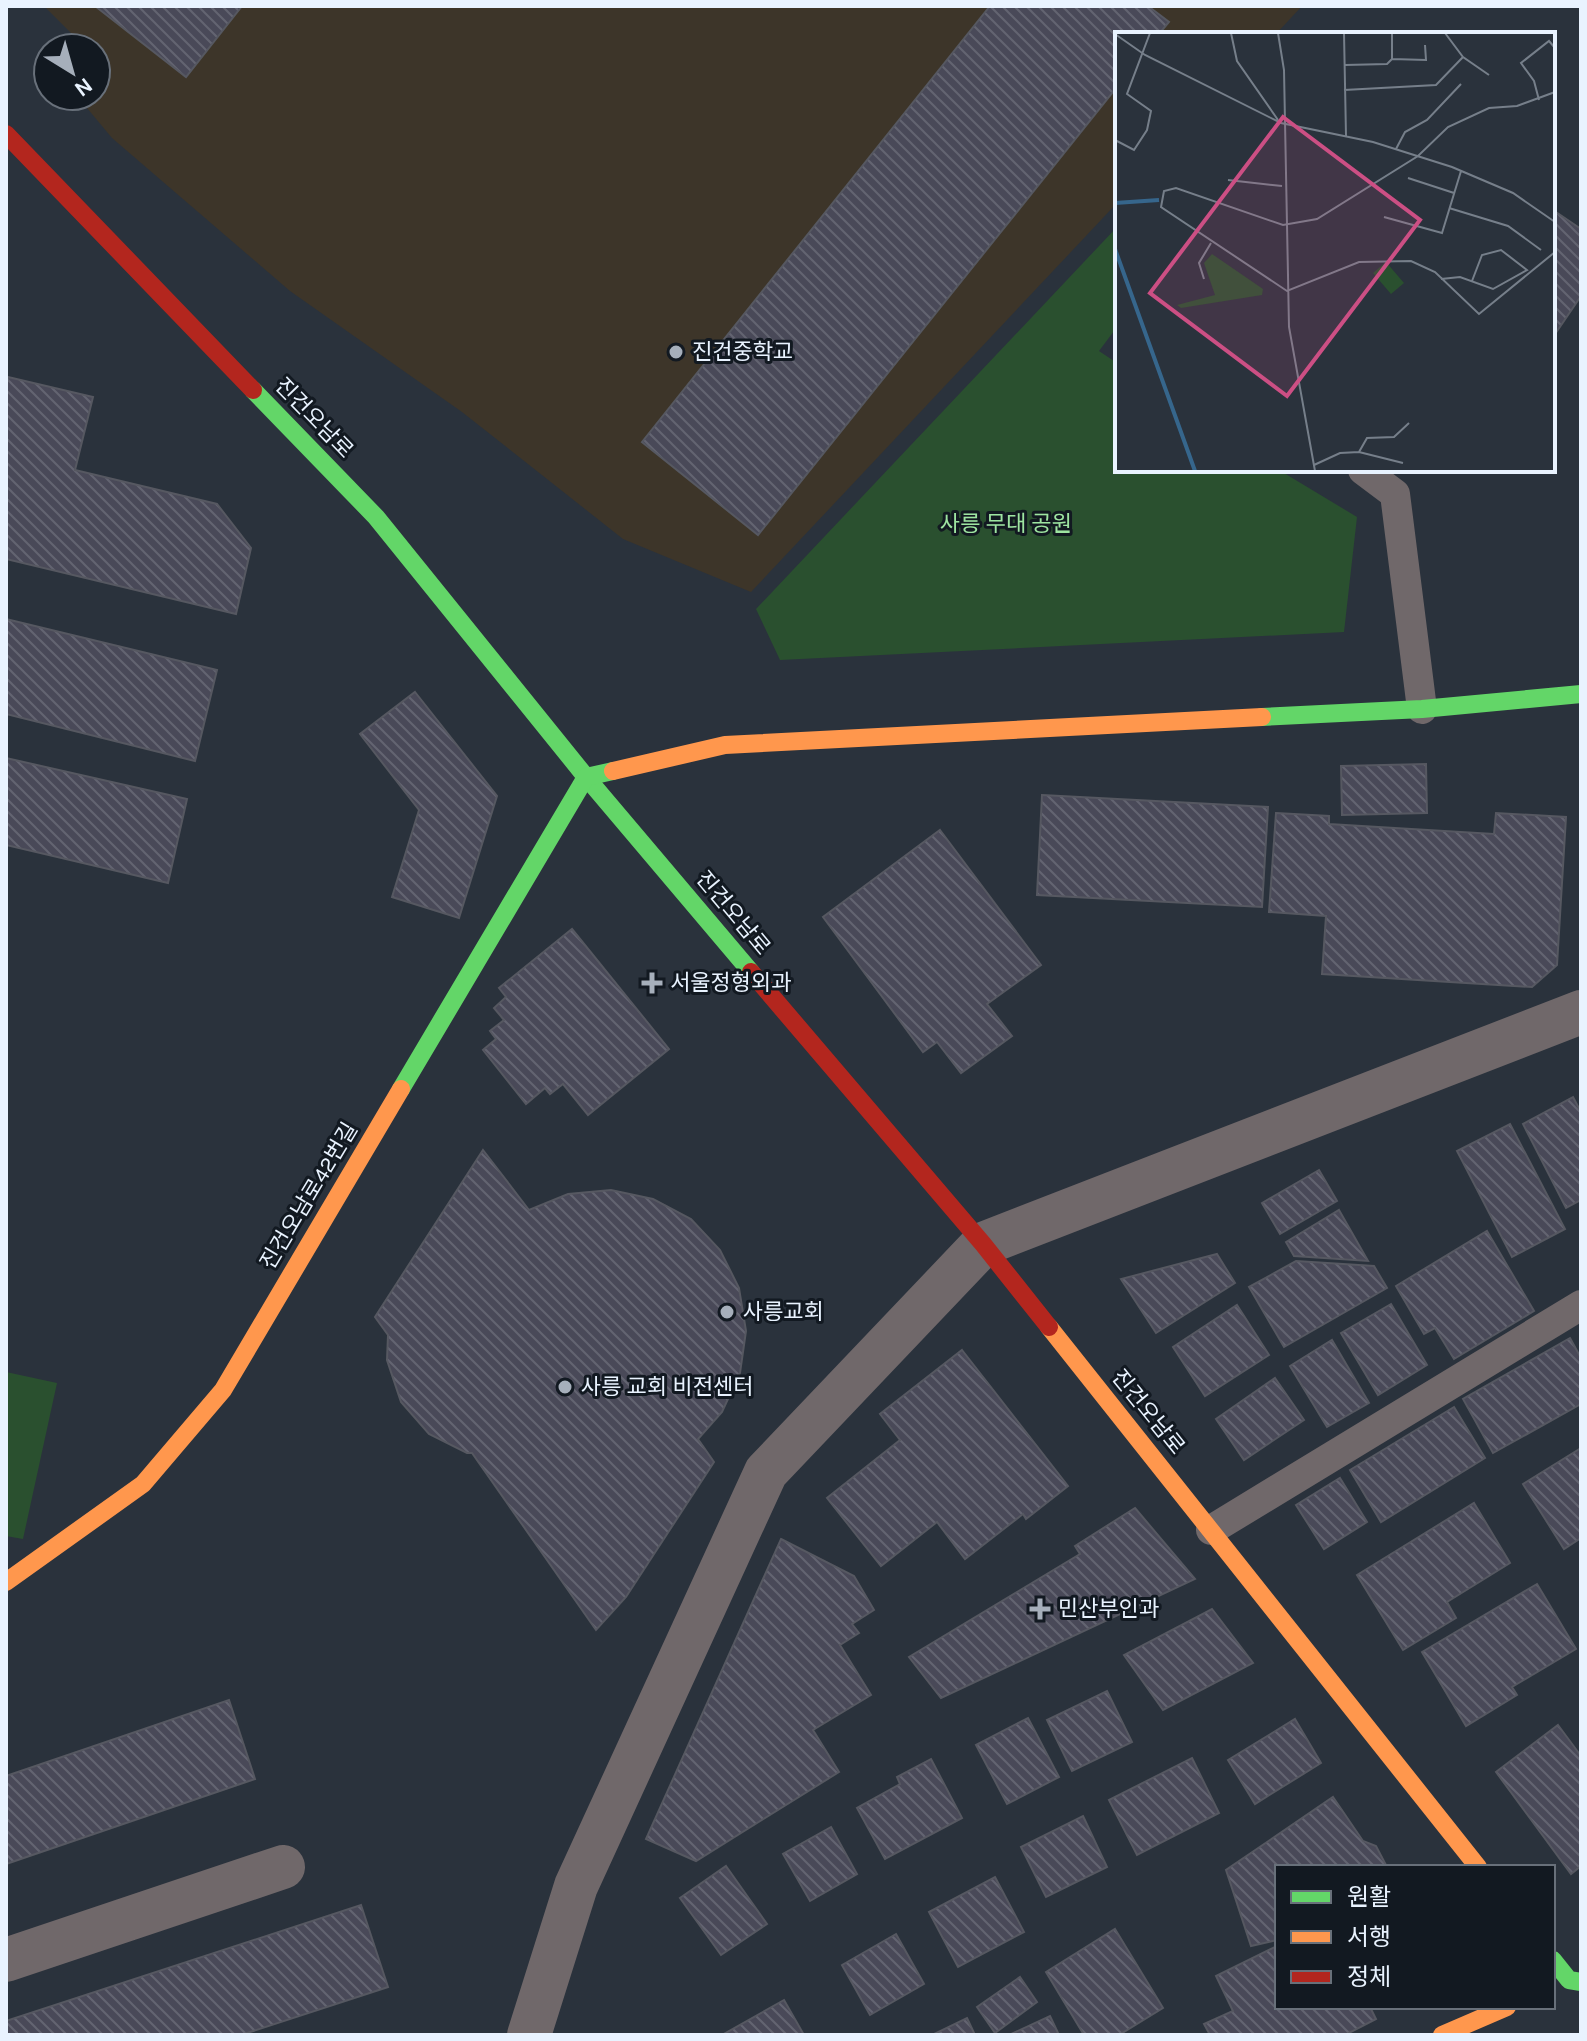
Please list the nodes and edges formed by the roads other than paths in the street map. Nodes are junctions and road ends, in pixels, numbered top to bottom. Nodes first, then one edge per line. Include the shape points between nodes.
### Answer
1 (6, 134) edge
2 (1366, 472) edge
3 (1581, 694) edge
4 (1422, 709) junction
5 (586, 777) junction
6 (1581, 1012) edge
7 (983, 1244) junction
8 (1581, 1305) edge
9 (1211, 1530) junction
10 (6, 1582) edge
11 (1476, 1865) edge
12 (283, 1867) dead end
13 (6, 1960) edge
14 (1502, 2009) edge
15 (529, 2035) edge
16 (1442, 2035) edge

1 - 5 street, 진건오남로 via 376,517
2 - 4 lane via 1395,494
3 - 4 street
4 - 5 street via 725,745
5 - 7 street, 진건오남로
5 - 10 street, 진건오남로42번길 via 223,1390 143,1484
6 - 7 street
7 - 9 street, 진건오남로
7 - 15 street via 766,1472 576,1886
8 - 9 lane
9 - 11 street, 진건오남로
12 - 13 street
14 - 16 street

